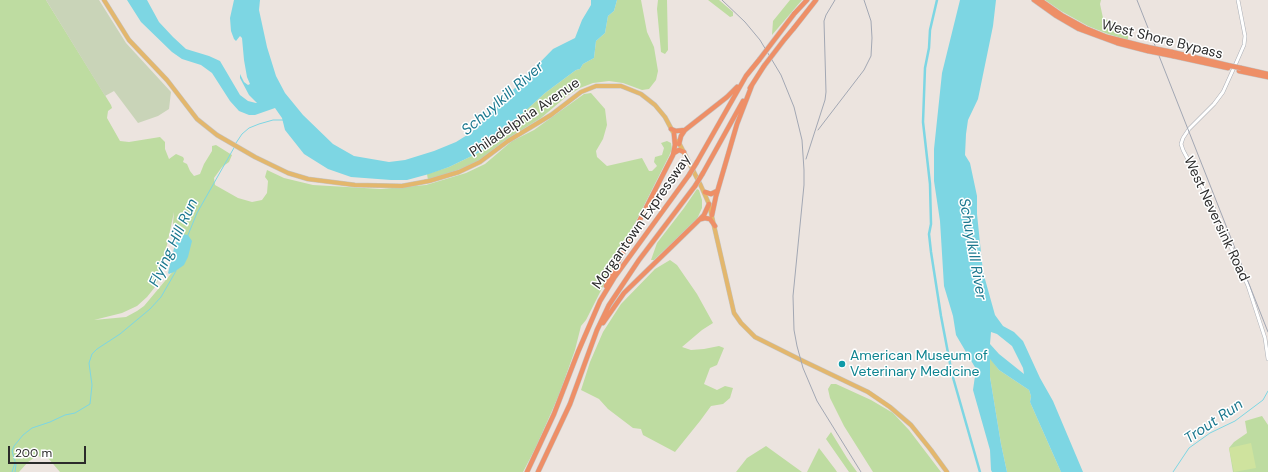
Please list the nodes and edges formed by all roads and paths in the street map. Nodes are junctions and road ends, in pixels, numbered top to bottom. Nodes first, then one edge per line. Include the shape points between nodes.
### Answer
1 (104, 0) edge
2 (806, 0) edge
3 (816, 0) edge
4 (1034, 0) edge
5 (1040, 0) edge
6 (1238, 0) edge
7 (1147, 49) junction
8 (1240, 69) junction
9 (1268, 74) edge
10 (746, 76) junction
11 (1268, 77) edge
12 (752, 85) junction
13 (685, 130) junction
14 (672, 132) junction
15 (679, 144) junction
16 (684, 152) junction
17 (674, 153) junction
18 (717, 191) junction
19 (704, 192) junction
20 (709, 204) junction
21 (712, 215) junction
22 (699, 220) junction
23 (715, 226) junction
24 (578, 352) junction
25 (588, 356) junction
26 (1268, 359) edge
27 (526, 472) edge
28 (538, 472) edge
29 (947, 472) edge

1 - 14 main road, Philadelphia Avenue via 129,40 167,80 193,115 241,150 283,170 313,180 402,186 448,176 472,167 581,92 601,85 627,88 648,98 661,112
2 - 10 highway, Morgantown Expressway, bridge
3 - 12 highway, Morgantown Expressway, bridge
4 - 7 highway, West Shore Bypass via 1079,28 1118,43
5 - 7 highway, West Shore Bypass via 1085,28
6 - 26 street, West Neversink Road via 1245,36 1244,45 1223,92 1189,129 1181,144 1214,209 1248,286 1266,338
7 - 8 highway, West Shore Bypass, bridge
8 - 9 highway, West Shore Bypass
8 - 11 highway, West Shore Bypass
10 - 13 highway via 730,95
10 - 24 highway, Morgantown Expressway, bridge via 689,175 614,278 600,302
12 - 18 highway via 737,124
12 - 25 highway, Morgantown Expressway, bridge via 703,173 622,283 597,330
13 - 14 highway
13 - 15 highway via 680,136
14 - 15 main road, Philadelphia Avenue
14 - 17 highway
15 - 16 main road, Philadelphia Avenue
16 - 17 highway via 679,150
16 - 19 main road, Philadelphia Avenue
17 - 24 highway via 590,318
18 - 19 highway via 711,194
18 - 21 highway
19 - 20 main road, Philadelphia Avenue
20 - 21 main road, Philadelphia Avenue
20 - 22 highway
21 - 23 main road, Philadelphia Avenue
22 - 23 highway via 708,218
22 - 25 highway via 624,293 605,320
23 - 29 main road, Philadelphia Avenue via 734,313 747,330 767,343 868,392 886,404 911,425
24 - 27 highway, Morgantown Expressway via 560,400
25 - 28 highway, Morgantown Expressway via 564,418

